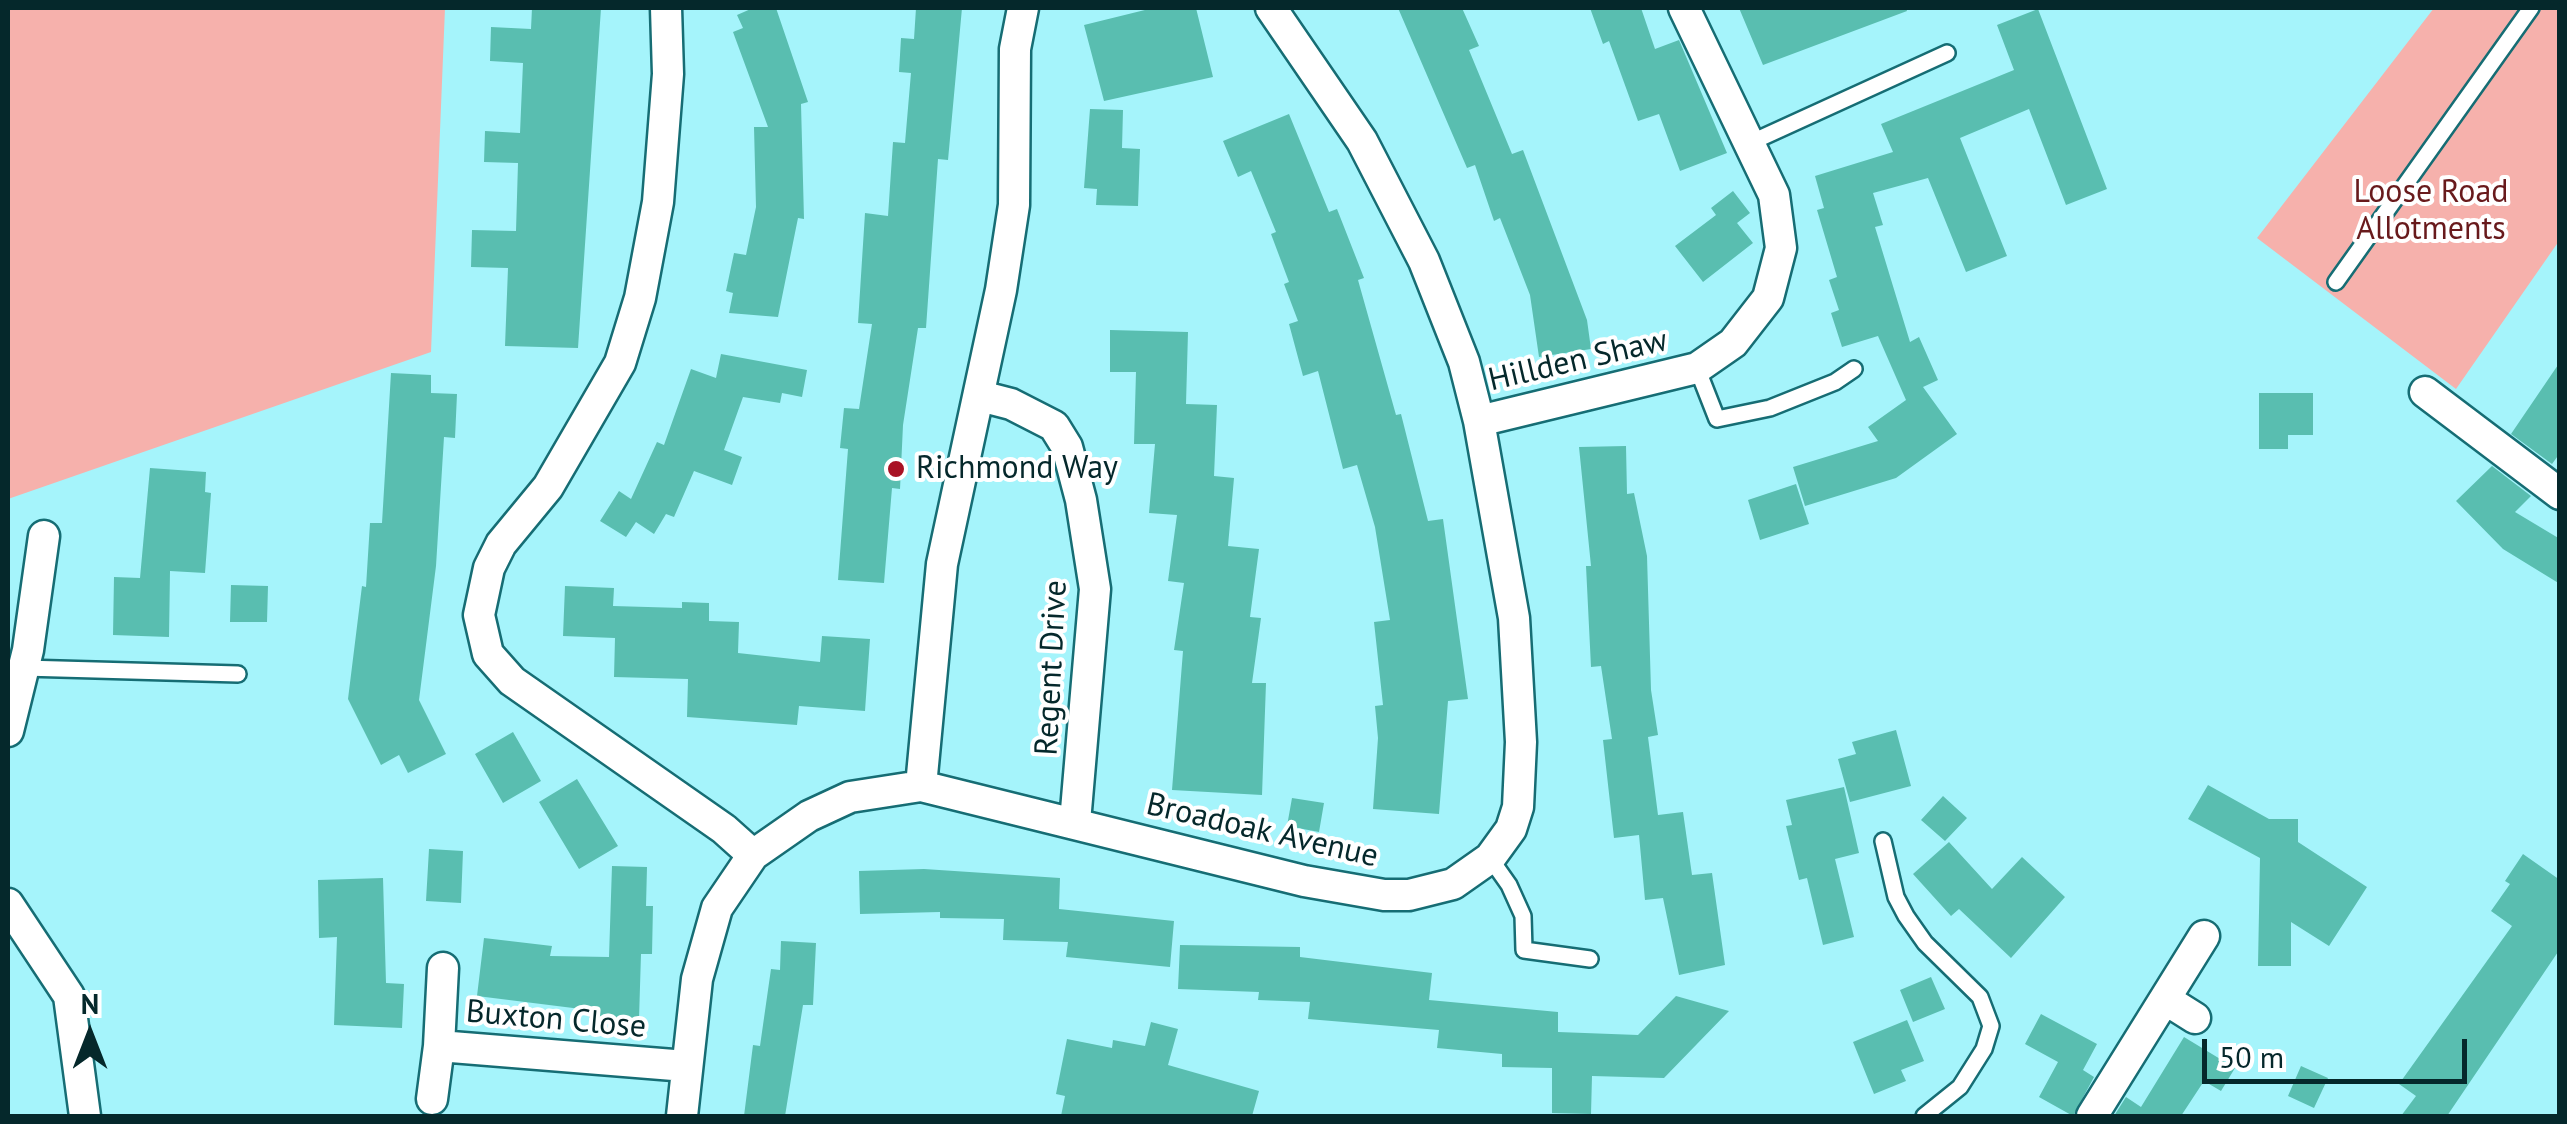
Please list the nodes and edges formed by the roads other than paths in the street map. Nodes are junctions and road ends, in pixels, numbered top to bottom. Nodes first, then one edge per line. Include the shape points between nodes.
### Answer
1 (666, 8) edge
2 (1023, 8) edge
3 (1271, 8) edge
4 (1684, 8) edge
5 (2531, 8) edge
6 (1947, 53) dead end
7 (1752, 142) junction
8 (2336, 282) dead end
9 (1698, 368) junction
10 (1854, 369) dead end
11 (2424, 392) dead end
12 (980, 396) junction
13 (1480, 420) junction
14 (2560, 494) edge
15 (44, 536) dead end
16 (24, 668) junction
17 (238, 674) dead end
18 (8, 730) edge
19 (922, 786) junction
20 (1076, 822) junction
21 (1883, 841) dead end
22 (753, 856) junction
23 (1490, 858) junction
24 (8, 904) edge
25 (2204, 936) dead end
26 (1590, 959) dead end
27 (443, 968) dead end
28 (2168, 1000) junction
29 (2195, 1018) dead end
30 (439, 1046) junction
31 (686, 1066) junction
32 (432, 1099) dead end
33 (85, 1116) edge
34 (682, 1116) edge
35 (1924, 1116) edge
36 (2092, 1116) edge

1 - 22 street via 658,202 626,347 588,425 501,544 479,615 488,654 512,681
2 - 12 street via 1015,50 1014,205
3 - 13 street, Broadoak Avenue via 1352,125 1415,243
4 - 7 street, Hillden Shaw
5 - 8 lane
6 - 7 lane
7 - 9 street, Hillden Shaw via 1780,224 1775,274 1752,323
9 - 10 lane via 1717,419 1770,408
9 - 13 street, Hillden Shaw
11 - 14 street
12 - 19 street via 942,564
12 - 20 street, Regent Drive via 1054,426 1082,500 1096,589
13 - 23 street, Broadoak Avenue via 1514,618 1521,742 1518,807
15 - 16 street
16 - 17 lane
16 - 18 street
19 - 20 street, Broadoak Avenue
19 - 22 street, Broadoak Avenue via 850,797 809,816
20 - 23 street, Broadoak Avenue via 1384,896 1453,884
21 - 35 lane via 1906,916 1980,997 1991,1026 1960,1087
22 - 31 street, Broadoak Avenue via 717,908 706,937
23 - 26 lane via 1523,916 1524,950
24 - 33 street via 69,996
25 - 28 street
27 - 30 street, Buxton Close
28 - 29 street
28 - 36 street
30 - 31 street, Buxton Close
30 - 32 street
31 - 34 street, Broadoak Avenue

